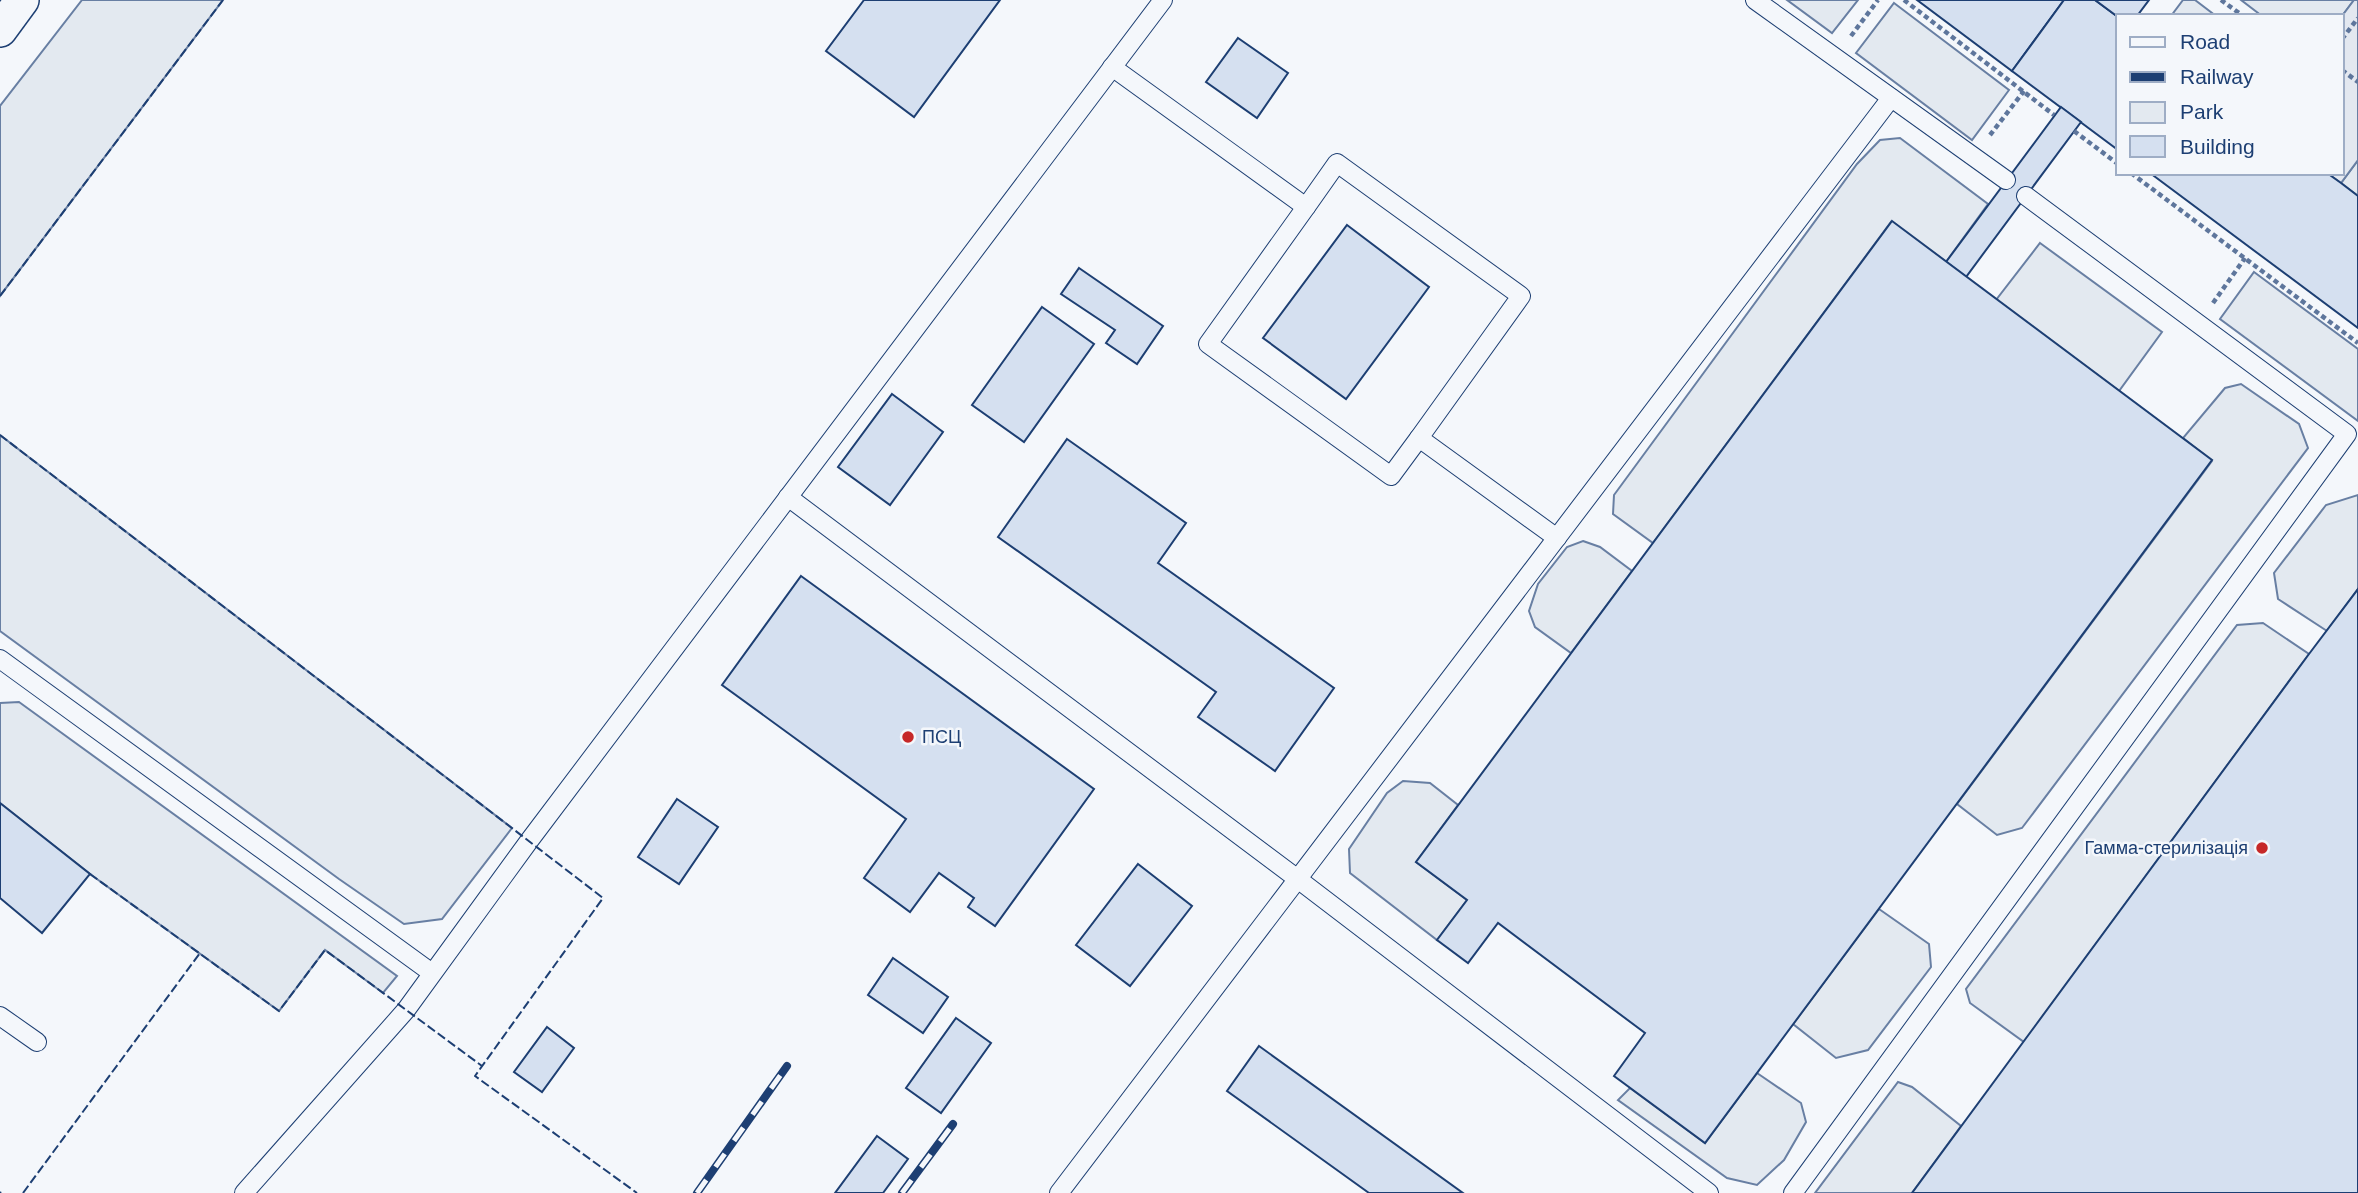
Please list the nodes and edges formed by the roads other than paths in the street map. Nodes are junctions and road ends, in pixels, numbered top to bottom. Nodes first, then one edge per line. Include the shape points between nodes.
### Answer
1 (22, 0) edge
2 (1163, 0) edge
3 (1755, 0) edge
4 (0, 30) edge
5 (1112, 67) junction
6 (1891, 98) junction
7 (2006, 180) dead end
8 (2026, 196) dead end
9 (1306, 207) junction
10 (1419, 438) junction
11 (2353, 438) edge
12 (788, 497) junction
13 (1557, 538) junction
14 (0, 659) edge
15 (1299, 880) junction
16 (432, 972) junction
17 (0, 1016) edge
18 (37, 1042) dead end
19 (244, 1193) edge
20 (1059, 1193) edge
21 (1709, 1193) edge
22 (1793, 1193) edge

1 - 4 street
2 - 5 lane
3 - 6 lane
5 - 9 lane
5 - 12 lane
6 - 7 lane
6 - 13 lane
8 - 11 lane
9 - 10 lane via 1208,344 1391,476
9 - 10 lane via 1337,163 1521,296
10 - 13 lane
11 - 22 lane
12 - 15 lane
12 - 16 lane
13 - 15 lane
14 - 16 lane
15 - 20 lane
15 - 21 lane
16 - 19 lane via 406,1010
17 - 18 lane

